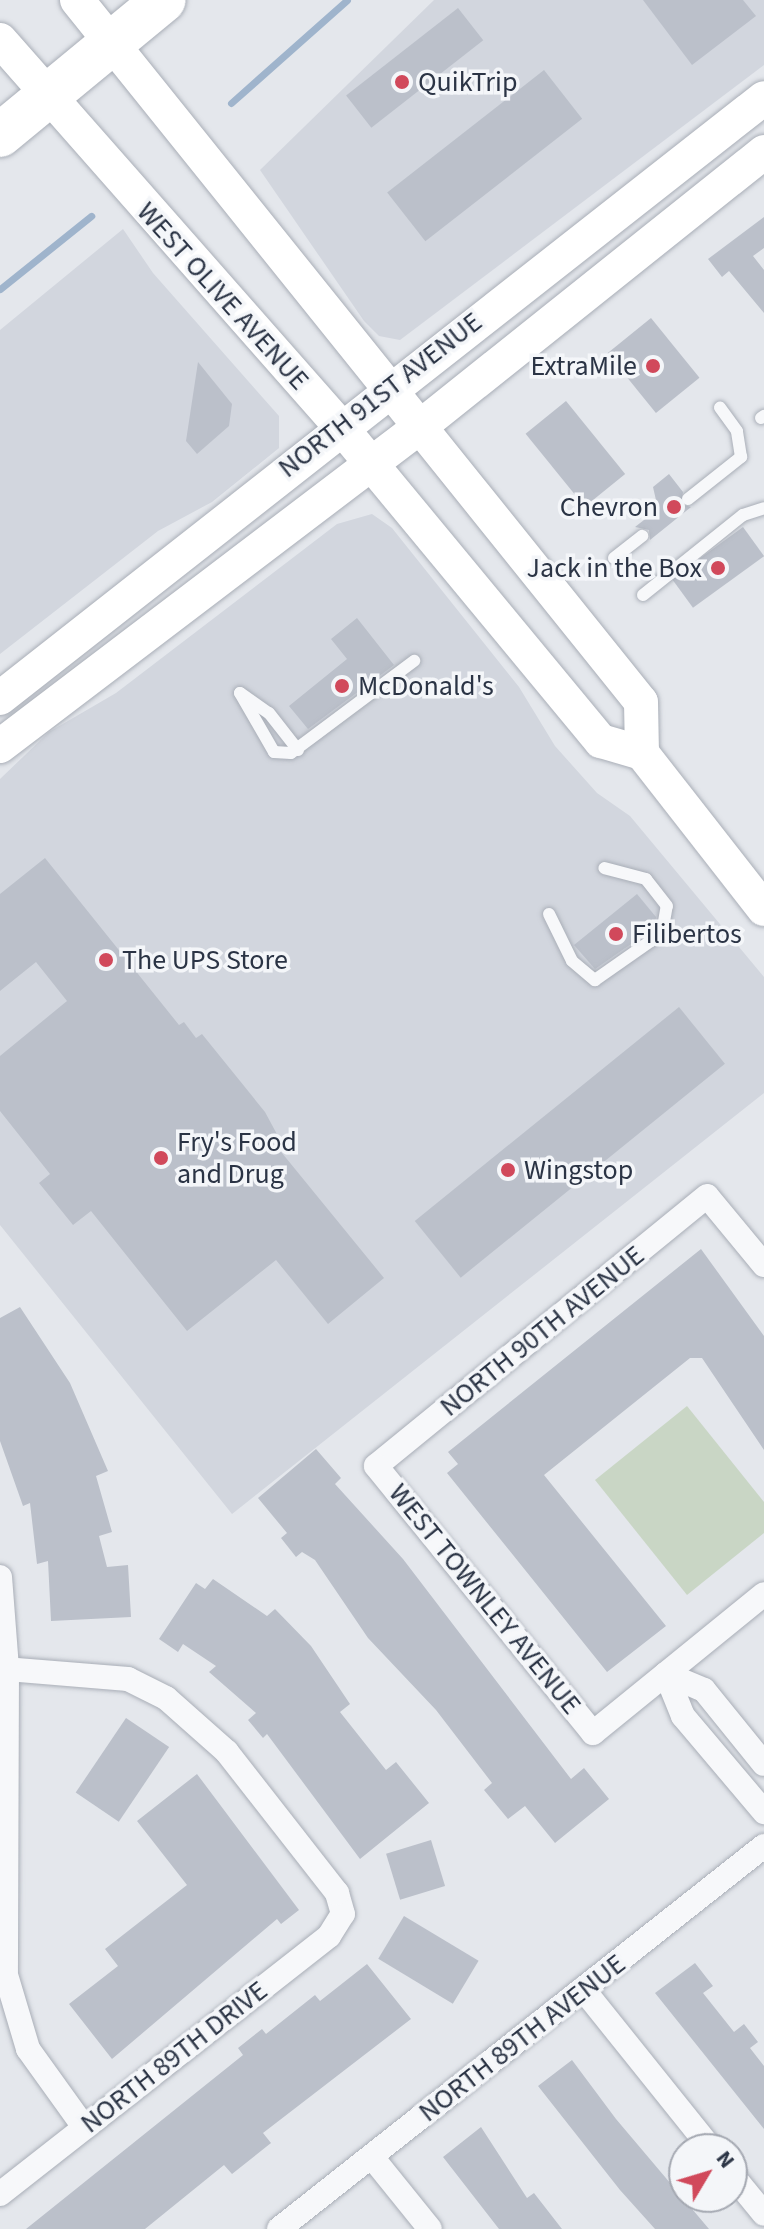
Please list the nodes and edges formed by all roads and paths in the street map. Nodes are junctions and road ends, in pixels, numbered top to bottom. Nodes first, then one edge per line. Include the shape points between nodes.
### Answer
1 (77, 0) edge
2 (164, 0) edge
3 (0, 40) edge
4 (113, 43) junction
5 (46, 96) junction
6 (764, 98) edge
7 (0, 135) edge
8 (764, 152) edge
9 (678, 164) junction
10 (706, 199) junction
11 (390, 387) junction
12 (720, 408) dead end
13 (340, 426) junction
14 (421, 426) junction
15 (372, 464) junction
16 (688, 499) dead end
17 (764, 508) edge
18 (642, 536) dead end
19 (614, 558) dead end
20 (643, 595) dead end
21 (414, 661) dead end
22 (0, 698) edge
23 (0, 746) edge
24 (298, 750) junction
25 (642, 753) junction
26 (604, 868) dead end
27 (764, 909) edge
28 (549, 914) dead end
29 (764, 1265) edge
30 (376, 1466) joint
31 (0, 1577) edge
32 (764, 1594) edge
33 (7, 1669) junction
34 (666, 1674) junction
35 (757, 1755) edge
36 (723, 1766) junction
37 (764, 1812) edge
38 (764, 1846) edge
39 (583, 1989) junction
40 (84, 2127) junction
41 (698, 2133) edge
42 (372, 2157) junction
43 (0, 2194) edge
44 (748, 2194) edge
45 (764, 2214) edge
46 (279, 2229) edge
47 (430, 2229) edge

1 - 4 main road
2 - 4 highway
3 - 5 main road, WEST OLIVE AVENUE
4 - 5 highway
4 - 11 main road
5 - 7 highway
5 - 13 main road, WEST OLIVE AVENUE
6 - 9 main road, NORTH 91ST AVENUE
8 - 10 main road, NORTH 91ST AVENUE
9 - 10 main road
9 - 11 main road, NORTH 91ST AVENUE
10 - 14 main road, NORTH 91ST AVENUE
11 - 13 main road, NORTH 91ST AVENUE
11 - 14 main road
12 - 16 lane via 737,431 741,457
13 - 15 main road, WEST OLIVE AVENUE
13 - 22 main road, NORTH 91ST AVENUE
14 - 15 main road, NORTH 91ST AVENUE
14 - 25 main road via 641,702
15 - 23 main road, NORTH 91ST AVENUE
15 - 25 main road, WEST OLIVE AVENUE via 601,741
17 - 20 lane via 743,515
18 - 19 lane
21 - 24 lane
24 - 24 lane via 274,752 240,693 269,713
25 - 27 main road
26 - 28 lane via 646,879 667,906 662,933 595,980 572,961
29 - 30 street, NORTH 90TH AVENUE via 707,1196
30 - 34 street, WEST TOWNLEY AVENUE via 593,1733
31 - 33 street
32 - 34 street
33 - 40 street via 6,1975 28,2049
33 - 40 street, NORTH 89TH DRIVE via 128,1679 166,1698 227,1752 337,1893 343,1914 329,1936
34 - 35 street via 704,1690
34 - 36 street via 683,1716
35 - 36 street
36 - 37 street
38 - 39 street, NORTH 89TH AVENUE
39 - 41 street
39 - 42 street, NORTH 89TH AVENUE
40 - 43 street, NORTH 89TH DRIVE
42 - 46 street, NORTH 89TH AVENUE
42 - 47 street
44 - 45 street

